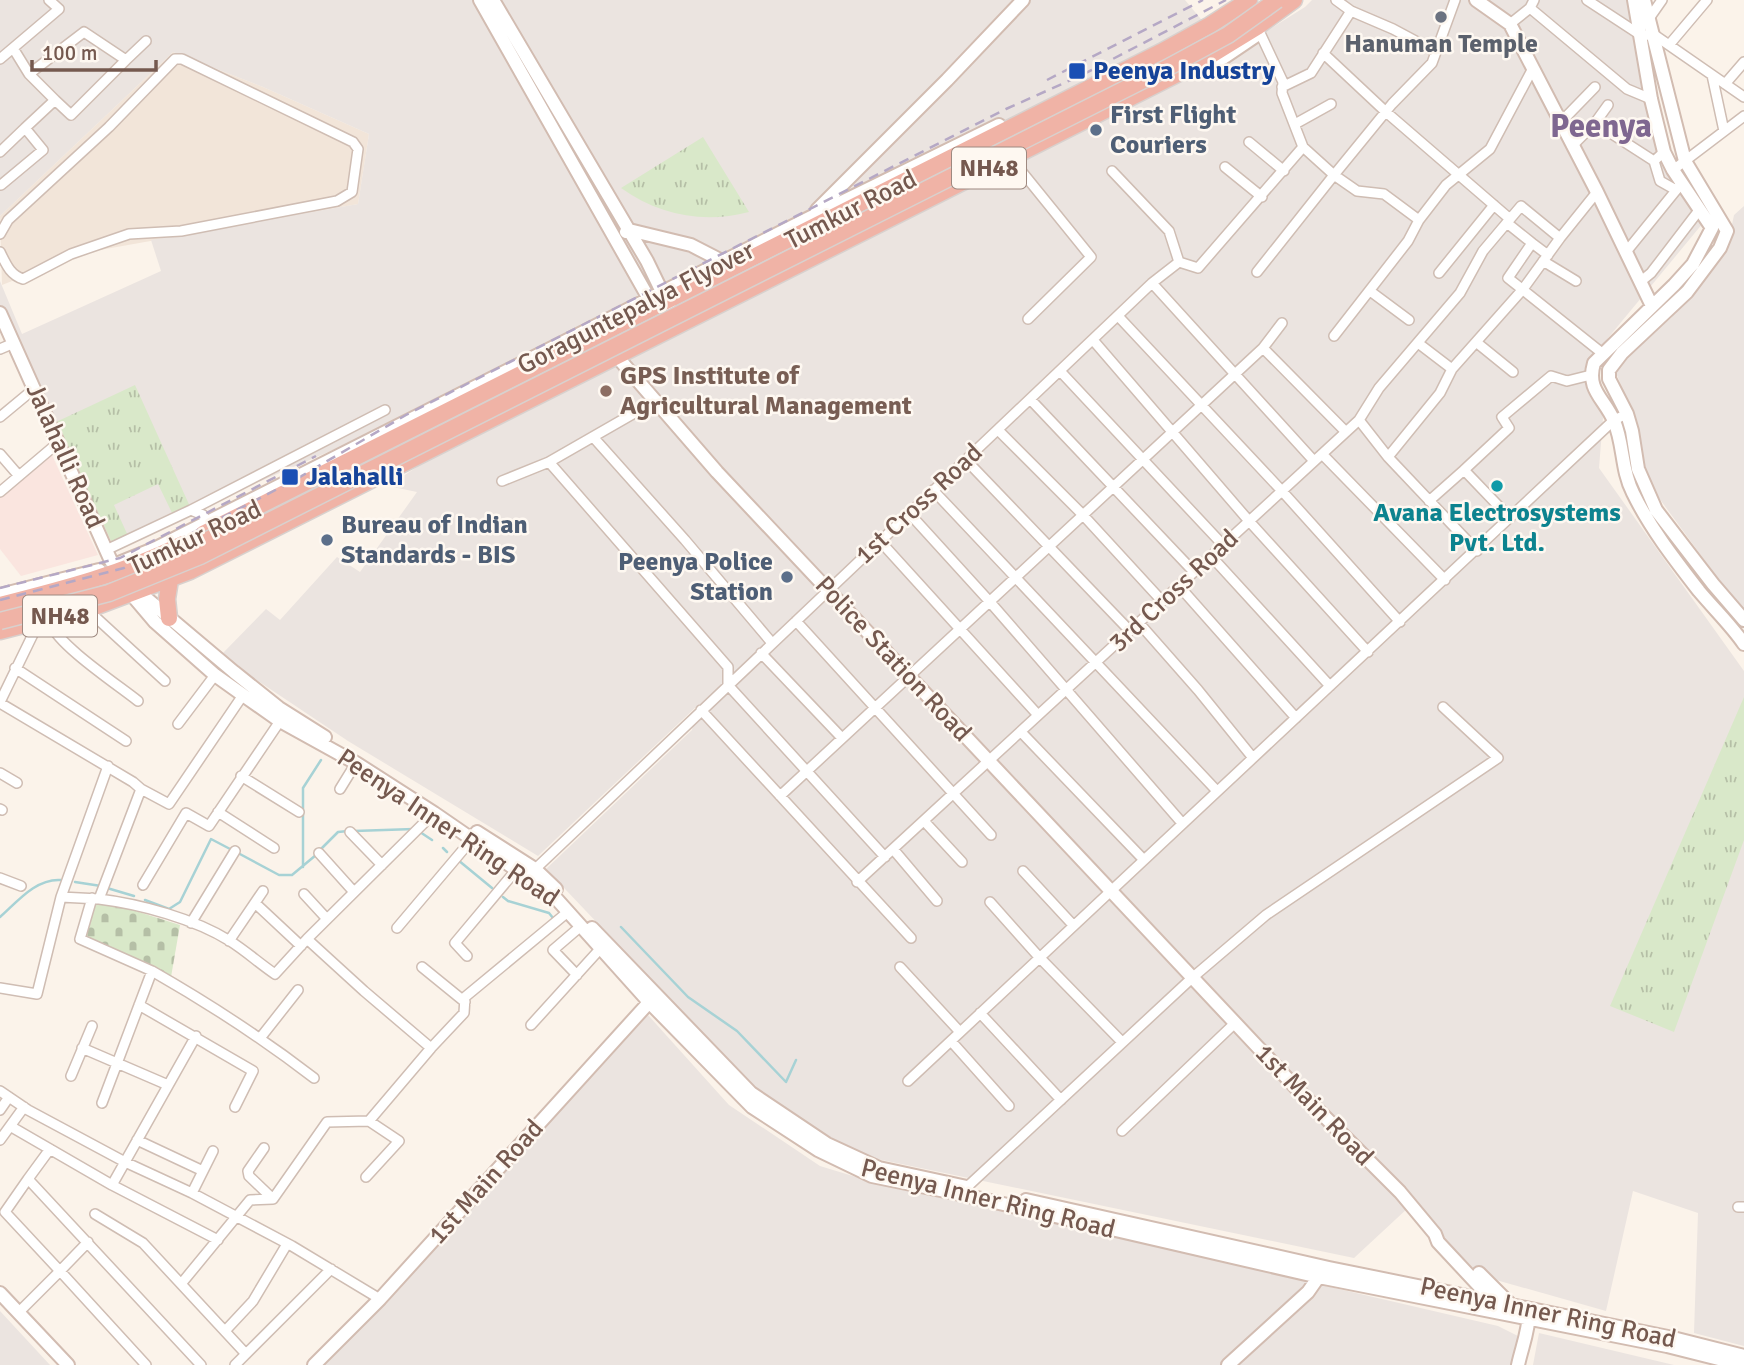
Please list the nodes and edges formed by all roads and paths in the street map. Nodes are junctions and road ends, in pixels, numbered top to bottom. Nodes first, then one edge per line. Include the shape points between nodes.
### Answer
1 (49, 0) edge
2 (481, 0) edge
3 (493, 0) edge
4 (1023, 0) edge
5 (1238, 0) edge
6 (1249, 0) edge
7 (1260, 0) edge
8 (1277, 0) edge
9 (1294, 0) edge
10 (1305, 0) edge
11 (1336, 0) edge
12 (1455, 0) edge
13 (1476, 0) edge
14 (1587, 0) edge
15 (1634, 0) edge
16 (1644, 0) edge
17 (1662, 0) edge
18 (1707, 0) edge
19 (1532, 4) edge
20 (1351, 11) junction
21 (1648, 20) junction
22 (1510, 24) junction
23 (1260, 33) junction
24 (1648, 35) junction
25 (146, 41) dead end
26 (1669, 45) junction
27 (13, 48) junction
28 (1436, 52) junction
29 (1323, 53) junction
30 (0, 59) edge
31 (126, 60) junction
32 (1744, 62) edge
33 (1532, 70) junction
34 (29, 74) junction
35 (1712, 75) junction
36 (1725, 84) junction
37 (1282, 87) junction
38 (1595, 87) dead end
39 (1744, 97) edge
40 (1651, 99) junction
41 (55, 100) junction
42 (1331, 104) dead end
43 (1608, 105) dead end
44 (1386, 112) junction
45 (1744, 116) edge
46 (1560, 123) junction
47 (1595, 123) junction
48 (1294, 124) junction
49 (25, 128) junction
50 (1724, 131) junction
51 (1249, 142) dead end
52 (1572, 146) junction
53 (1303, 147) junction
54 (0, 152) edge
55 (1659, 156) junction
56 (1685, 161) junction
57 (1014, 162) junction
58 (1225, 167) dead end
59 (1673, 170) junction
60 (1112, 171) dead end
61 (1284, 171) junction
62 (1334, 175) junction
63 (1458, 175) junction
64 (1, 185) edge
65 (1679, 186) junction
66 (1597, 192) junction
67 (1262, 197) junction
68 (1494, 205) junction
69 (1700, 209) junction
70 (809, 218) junction
71 (1419, 220) junction
72 (1509, 221) junction
73 (629, 230) junction
74 (0, 234) edge
75 (615, 237) junction
76 (1560, 238) junction
77 (1532, 243) junction
78 (1626, 252) junction
79 (1, 254) edge
80 (1546, 258) junction
81 (724, 262) junction
82 (1179, 262) junction
83 (3, 267) edge
84 (1257, 272) dead end
85 (1438, 273) dead end
86 (1576, 281) dead end
87 (1640, 282) junction
88 (1152, 284) junction
89 (1523, 289) junction
90 (1370, 291) junction
91 (659, 299) junction
92 (1652, 306) junction
93 (1, 315) edge
94 (1118, 316) junction
95 (1028, 319) dead end
96 (1409, 320) dead end
97 (1282, 323) dead end
98 (672, 328) junction
99 (603, 332) junction
100 (1334, 336) dead end
101 (1093, 340) junction
102 (1476, 342) junction
103 (14, 343) junction
104 (1418, 343) junction
105 (1263, 348) junction
106 (0, 349) edge
107 (1602, 353) junction
108 (617, 359) junction
109 (1452, 369) junction
110 (1060, 371) junction
111 (1513, 372) dead end
112 (1235, 374) junction
113 (1591, 375) junction
114 (35, 388) junction
115 (1030, 399) junction
116 (657, 400) junction
117 (1201, 405) junction
118 (385, 410) dead end
119 (1627, 414) junction
120 (0, 417) edge
121 (1359, 420) junction
122 (1614, 420) junction
123 (998, 429) junction
124 (1173, 432) junction
125 (1346, 432) junction
126 (594, 438) junction
127 (59, 442) junction
128 (0, 454) edge
129 (1322, 454) junction
130 (1388, 457) junction
131 (966, 460) junction
132 (1142, 460) junction
133 (1314, 461) junction
134 (549, 462) junction
135 (1465, 470) junction
136 (19, 476) junction
137 (502, 481) dead end
138 (1112, 488) junction
139 (933, 490) junction
140 (1282, 491) junction
141 (0, 492) edge
142 (1429, 501) junction
143 (191, 510) junction
144 (909, 513) junction
145 (1083, 515) junction
146 (1510, 518) junction
147 (1249, 521) junction
148 (207, 522) junction
149 (880, 541) junction
150 (1050, 545) junction
151 (1223, 545) junction
152 (1477, 551) junction
153 (1211, 556) junction
154 (113, 564) junction
155 (1194, 572) junction
156 (1015, 578) junction
157 (174, 579) junction
158 (1445, 580) junction
159 (1179, 586) junction
160 (828, 590) junction
161 (130, 595) junction
162 (2, 600) edge
163 (1162, 601) junction
164 (990, 602) junction
165 (91, 613) junction
166 (169, 618) junction
167 (1744, 620) edge
168 (0, 621) edge
169 (796, 621) junction
170 (1400, 622) junction
171 (1139, 623) junction
172 (51, 624) junction
173 (36, 628) junction
174 (960, 629) junction
175 (1130, 631) junction
176 (0, 634) edge
177 (772, 643) junction
178 (1744, 644) edge
179 (1368, 652) junction
180 (761, 653) junction
181 (1095, 663) junction
182 (15, 668) junction
183 (215, 675) junction
184 (909, 676) junction
185 (165, 681) dead end
186 (728, 685) junction
187 (1330, 686) junction
188 (1066, 689) junction
189 (243, 695) junction
190 (138, 701) dead end
191 (0, 702) edge
192 (876, 707) junction
193 (1443, 707) dead end
194 (701, 710) junction
195 (1038, 715) junction
196 (1296, 718) junction
197 (281, 721) junction
198 (178, 724) dead end
199 (1021, 732) junction
200 (842, 738) junction
201 (126, 741) dead end
202 (1253, 758) junction
203 (989, 761) junction
204 (356, 763) junction
205 (108, 766) junction
206 (807, 771) junction
207 (0, 773) edge
208 (241, 776) junction
209 (17, 783) dead end
210 (141, 789) junction
211 (340, 789) dead end
212 (1217, 790) junction
213 (954, 793) junction
214 (780, 796) junction
215 (169, 804) junction
216 (299, 812) dead end
217 (186, 813) junction
218 (218, 813) junction
219 (433, 813) junction
220 (924, 821) junction
221 (1182, 823) junction
222 (350, 832) dead end
223 (991, 835) dead end
224 (472, 838) junction
225 (274, 848) dead end
226 (893, 849) junction
227 (235, 851) dead end
228 (319, 853) dead end
229 (885, 857) junction
230 (1144, 860) junction
231 (962, 862) dead end
232 (382, 865) junction
233 (1023, 871) dead end
234 (526, 872) junction
235 (0, 878) edge
236 (857, 882) junction
237 (143, 885) dead end
238 (21, 886) dead end
239 (1110, 890) junction
240 (263, 891) dead end
241 (354, 892) junction
242 (100, 893) junction
243 (304, 894) dead end
244 (61, 897) junction
245 (937, 901) dead end
246 (990, 902) dead end
247 (255, 903) junction
248 (569, 911) junction
249 (327, 919) junction
250 (191, 923) junction
251 (1073, 925) junction
252 (581, 926) junction
253 (397, 928) dead end
254 (911, 938) dead end
255 (229, 941) junction
256 (304, 942) junction
257 (600, 949) junction
258 (467, 956) dead end
259 (1039, 957) junction
260 (422, 967) dead end
261 (900, 967) dead end
262 (152, 971) junction
263 (577, 975) junction
264 (1192, 978) junction
265 (0, 988) edge
266 (298, 990) dead end
267 (652, 999) junction
268 (465, 1002) junction
269 (139, 1006) junction
270 (980, 1013) junction
271 (1235, 1023) junction
272 (531, 1025) dead end
273 (92, 1026) dead end
274 (960, 1032) junction
275 (196, 1036) junction
276 (261, 1037) junction
277 (951, 1041) junction
278 (1122, 1042) junction
279 (82, 1048) junction
280 (431, 1048) junction
281 (117, 1062) junction
282 (71, 1076) dead end
283 (314, 1078) dead end
284 (908, 1081) dead end
285 (168, 1085) junction
286 (4, 1094) edge
287 (1061, 1100) junction
288 (102, 1103) dead end
289 (1009, 1106) dead end
290 (24, 1107) junction
291 (235, 1107) dead end
292 (0, 1110) edge
293 (369, 1121) junction
294 (10, 1126) junction
295 (1122, 1131) dead end
296 (0, 1140) edge
297 (137, 1140) junction
298 (264, 1148) dead end
299 (50, 1149) junction
300 (213, 1151) dead end
301 (125, 1162) junction
302 (203, 1171) junction
303 (366, 1177) dead end
304 (29, 1179) junction
305 (112, 1185) junction
306 (967, 1187) junction
307 (192, 1193) junction
308 (273, 1199) junction
309 (95, 1214) dead end
310 (236, 1218) junction
311 (1435, 1234) junction
312 (218, 1240) junction
313 (88, 1242) junction
314 (287, 1244) junction
315 (331, 1269) junction
316 (1307, 1269) junction
317 (60, 1271) junction
318 (1322, 1272) junction
319 (181, 1284) junction
320 (0, 1293) edge
321 (380, 1299) junction
322 (1495, 1307) junction
323 (1510, 1310) junction
324 (19, 1312) junction
325 (1529, 1313) junction
326 (225, 1331) junction
327 (1527, 1335) junction
328 (246, 1354) junction
329 (1744, 1356) edge
330 (1726, 1363) edge
331 (68, 1365) edge
332 (146, 1365) edge
333 (201, 1365) edge
334 (235, 1365) edge
335 (314, 1365) edge
336 (1228, 1365) edge
337 (1518, 1365) edge
338 (1527, 1365) edge
339 (1743, 1365) edge

1 - 27 street via 59,9
2 - 75 street
3 - 73 street
4 - 70 street
5 - 70 street via 1167,42
6 - 91 highway, Tumkur Road / NH48 via 1161,51
7 - 162 highway, Goraguntepalya Flyover, bridge via 1149,67 177,554 99,586
8 - 168 highway, Goraguntepalya Flyover, bridge via 1228,35 1165,69 200,556 108,593
9 - 98 highway, Tumkur Road / NH48 via 1195,65
10 - 23 street
11 - 20 street
12 - 28 street
13 - 22 street
14 - 24 street
15 - 24 street
16 - 21 street
17 - 21 street
18 - 26 street
19 - 22 street
19 - 40 street via 1627,89
20 - 28 street
20 - 29 street
21 - 24 street
22 - 33 street
23 - 37 street
23 - 57 street via 1223,58
24 - 26 street
24 - 40 street
24 - 56 street
25 - 31 street
26 - 35 street
27 - 30 street
27 - 34 street
28 - 44 street via 1432,63
29 - 37 street via 1311,73
29 - 44 street
31 - 34 street via 83,32
31 - 41 street via 71,115
32 - 36 street
33 - 46 street
33 - 63 street via 1490,149
34 - 41 street
35 - 36 street
35 - 50 street
36 - 39 street
37 - 48 street
38 - 46 street
40 - 55 street
41 - 49 street
42 - 48 street
43 - 47 street
44 - 62 street
44 - 63 street
45 - 50 street
46 - 52 street
47 - 52 street
47 - 55 street
48 - 53 street
49 - 54 street
49 - 64 street via 43,150
50 - 56 street
51 - 61 street
52 - 66 street
53 - 61 street
53 - 62 street
55 - 59 street
55 - 65 street via 1660,181
56 - 59 street
56 - 119 street via 1727,231 1687,292 1609,370
57 - 95 street via 1091,257
57 - 108 street
58 - 67 street
59 - 65 street
60 - 82 street via 1169,232
61 - 67 street
62 - 71 street via 1357,191 1384,194
62 - 84 street
63 - 68 street
63 - 71 street
65 - 69 street
65 - 78 street
66 - 76 street
66 - 78 street
67 - 82 street via 1198,268
68 - 72 street
68 - 85 street
69 - 87 street
69 - 92 street via 1712,228 1693,264
70 - 81 street
71 - 90 street
72 - 76 street via 1521,206
72 - 77 street
72 - 104 street, 3rd Cross Road via 1483,251 1460,293
73 - 75 street
73 - 81 street via 691,245
73 - 91 street
74 - 83 street via 8,220 110,127 175,59 353,142 358,149 352,192 337,201 181,231 128,233 71,254 23,279
75 - 91 street
76 - 80 street
77 - 80 street
77 - 89 street via 1508,278
78 - 87 street
79 - 83 street
80 - 86 street
80 - 89 street
81 - 91 street
82 - 88 street, 1st Cross Road
87 - 92 street
88 - 94 street, 1st Cross Road
88 - 112 street
89 - 102 street
89 - 107 street
90 - 96 street
90 - 100 street
91 - 98 street
91 - 99 highway, Tumkur Road / NH48
91 - 148 street
92 - 107 street
93 - 103 street, Jalahalli Road
94 - 101 street, 1st Cross Road
94 - 117 street
97 - 105 street
98 - 108 highway, Tumkur Road / NH48
99 - 108 street, Police Station Road
99 - 154 highway, Tumkur Road / NH48 via 161,555
101 - 110 street, 1st Cross Road
101 - 124 street
102 - 109 street
102 - 111 street
103 - 106 street
103 - 114 street, Jalahalli Road
104 - 109 street
104 - 121 street, 3rd Cross Road via 1379,388
105 - 112 street
105 - 125 street
107 - 113 street
108 - 116 street, Police Station Road
108 - 157 highway, Tumkur Road / NH48
109 - 130 street via 1440,393
110 - 115 street, 1st Cross Road
110 - 132 street
112 - 117 street
112 - 133 street
113 - 122 street
113 - 135 street via 1567,381 1551,376 1502,417 1510,428
114 - 120 street
114 - 127 street, Jalahalli Road
115 - 123 street, 1st Cross Road
115 - 138 street
116 - 126 street
116 - 160 street, Police Station Road via 717,472
117 - 124 street
117 - 140 street
118 - 143 street
119 - 122 street
119 - 167 street via 1638,469 1656,510
121 - 125 street, 3rd Cross Road
121 - 130 street
122 - 146 street
122 - 178 street via 1631,490 1646,518
123 - 131 street, 1st Cross Road
123 - 145 street
124 - 132 street
124 - 147 street
125 - 129 street, 3rd Cross Road
126 - 134 street
126 - 177 street
127 - 136 street
127 - 154 street, Jalahalli Road
128 - 136 street
129 - 133 street, 3rd Cross Road
129 - 158 street
130 - 142 street
131 - 139 street, 1st Cross Road
131 - 150 street
132 - 138 street
132 - 151 street
133 - 140 street, 3rd Cross Road
134 - 137 street
134 - 186 street via 728,667
135 - 142 street
135 - 146 street
136 - 141 street
138 - 145 street
138 - 155 street
139 - 144 street, 1st Cross Road
139 - 156 street
140 - 147 street, 3rd Cross Road
140 - 170 street
142 - 152 street
143 - 148 street
143 - 154 street
144 - 149 street, 1st Cross Road
144 - 164 street
145 - 150 street
145 - 163 street
146 - 152 street
147 - 151 street, 3rd Cross Road
147 - 179 street
148 - 154 street
149 - 160 street, 1st Cross Road
149 - 174 street
150 - 156 street
150 - 175 street
151 - 153 street, 3rd Cross Road
152 - 158 street
153 - 155 street, 3rd Cross Road
153 - 187 street
154 - 161 street, Jalahalli Road
154 - 162 highway, Tumkur Road / NH48 via 63,589
155 - 159 street, 3rd Cross Road
156 - 164 street
156 - 181 street
157 - 161 highway, Tumkur Road / NH48
157 - 166 highway via 167,599
158 - 170 street
159 - 163 street, 3rd Cross Road
159 - 196 street
160 - 169 street, 1st Cross Road
160 - 184 street, Police Station Road
161 - 165 street
161 - 166 street, Peenya Inner Ring Road
161 - 176 highway, Tumkur Road / NH48
161 - 183 street, Peenya Inner Ring Road
163 - 171 street, 3rd Cross Road
164 - 174 street
164 - 188 street
165 - 172 street
165 - 185 street
166 - 234 street, Peenya Inner Ring Road via 279,708
169 - 177 street, 1st Cross Road
169 - 192 street
170 - 179 street
171 - 175 street, 3rd Cross Road
171 - 202 street
172 - 173 street
172 - 190 street via 64,642
173 - 176 street
173 - 182 street
174 - 184 street
174 - 195 street
175 - 181 street, 3rd Cross Road
177 - 180 street, 1st Cross Road
179 - 187 street
180 - 186 street, 1st Cross Road
180 - 200 street
181 - 188 street, 3rd Cross Road
181 - 212 street
182 - 191 street
182 - 201 street
183 - 189 street, Peenya Inner Ring Road
183 - 198 street
184 - 192 street
184 - 203 street, Police Station Road
186 - 194 street, 1st Cross Road
186 - 206 street
187 - 196 street
188 - 195 street, 3rd Cross Road
188 - 221 street
189 - 197 street, Peenya Inner Ring Road
189 - 215 street
191 - 205 street
192 - 200 street
192 - 213 street
193 - 264 street via 1498,758 1266,915
194 - 214 street
194 - 234 street, 1st Cross Road
195 - 199 street, 3rd Cross Road
196 - 202 street
197 - 204 street, Peenya Inner Ring Road
197 - 208 street
199 - 203 street, 3rd Cross Road
199 - 230 street
200 - 206 street
202 - 212 street
203 - 213 street, 3rd Cross Road
203 - 239 street, Police Station Road
204 - 211 street
204 - 219 street, Peenya Inner Ring Road
205 - 210 street
205 - 244 street
206 - 214 street
206 - 229 street
207 - 209 street
208 - 216 street
208 - 218 street
210 - 215 street
210 - 242 street
212 - 221 street
213 - 220 street, 3rd Cross Road
213 - 223 street
214 - 236 street
215 - 217 street
217 - 218 street via 209,826
217 - 237 street
218 - 225 street
219 - 224 street, Peenya Inner Ring Road
219 - 232 street
220 - 226 street, 3rd Cross Road
220 - 231 street
221 - 230 street
222 - 232 street
224 - 234 street, Peenya Inner Ring Road
224 - 253 street
226 - 229 street, 3rd Cross Road
226 - 245 street
227 - 250 street
228 - 241 street
229 - 236 street, 3rd Cross Road
230 - 239 street
232 - 241 street
233 - 251 street
234 - 248 street, Peenya Inner Ring Road
234 - 258 street, 1st Cross Road via 455,943
234 - 267 street, Peenya Inner Ring Road via 562,894
235 - 238 street
236 - 254 street
239 - 251 street
239 - 264 street, Police Station Road
240 - 247 street
241 - 249 street
242 - 244 street
242 - 250 street
242 - 262 street via 80,939
243 - 249 street
244 - 265 street via 37,994
246 - 259 street
247 - 255 street
247 - 256 street
248 - 252 street, Peenya Inner Ring Road
248 - 268 street via 465,997
249 - 256 street
250 - 255 street
251 - 259 street
252 - 257 street, Peenya Inner Ring Road
252 - 263 street via 554,950
255 - 256 street via 275,974
256 - 280 street
257 - 263 street
257 - 267 street, Peenya Inner Ring Road
259 - 270 street
259 - 278 street
260 - 268 street
261 - 274 street
262 - 269 street
262 - 276 street
263 - 272 street
264 - 271 street, 1st Main Road
264 - 278 street
266 - 276 street
267 - 306 street, Peenya Inner Ring Road via 751,1093 827,1144 879,1168
267 - 316 street, Peenya Inner Ring Road via 752,1107 818,1150 872,1176
267 - 321 street, 1st Main Road
268 - 280 street via 464,1013
269 - 275 street
269 - 281 street
270 - 274 street
270 - 287 street
271 - 295 street
271 - 311 street, 1st Main Road
273 - 279 street
274 - 277 street
275 - 285 street
275 - 291 street via 253,1071
276 - 283 street
277 - 284 street
277 - 289 street
278 - 287 street
279 - 281 street
279 - 282 street
280 - 293 street
281 - 285 street
281 - 288 street
285 - 297 street
286 - 290 street
286 - 292 street
287 - 306 street
290 - 294 street
290 - 301 street
293 - 303 street via 399,1141
293 - 308 street via 327,1122
294 - 296 street
294 - 299 street
297 - 301 street
297 - 302 street
298 - 308 street via 248,1171
299 - 304 street
299 - 305 street
300 - 302 street
301 - 305 street
301 - 307 street
302 - 307 street
304 - 313 street
304 - 317 street via 5,1212
305 - 312 street
306 - 316 street, Peenya Inner Ring Road
307 - 310 street
308 - 310 street via 250,1200
309 - 319 street via 143,1243
310 - 312 street
310 - 314 street
311 - 322 street, 1st Main Road
311 - 323 street, 1st Main Road via 1444,1238
312 - 319 street
313 - 317 street
313 - 333 street
314 - 315 street
314 - 326 street via 253,1301
315 - 321 street
315 - 328 street
316 - 318 street, Peenya Inner Ring Road
317 - 324 street
317 - 332 street
318 - 322 street, Peenya Inner Ring Road
318 - 336 street via 1308,1292
319 - 326 street
320 - 324 street
321 - 335 street, 1st Main Road
322 - 323 street, Peenya Inner Ring Road
323 - 325 street, Peenya Inner Ring Road
324 - 331 street
325 - 327 street
325 - 329 street, Peenya Inner Ring Road via 1673,1338
325 - 330 street, Peenya Inner Ring Road
326 - 328 street
327 - 337 street
327 - 338 street via 1531,1342
328 - 334 street
330 - 339 street, Peenya Inner Ring Road

